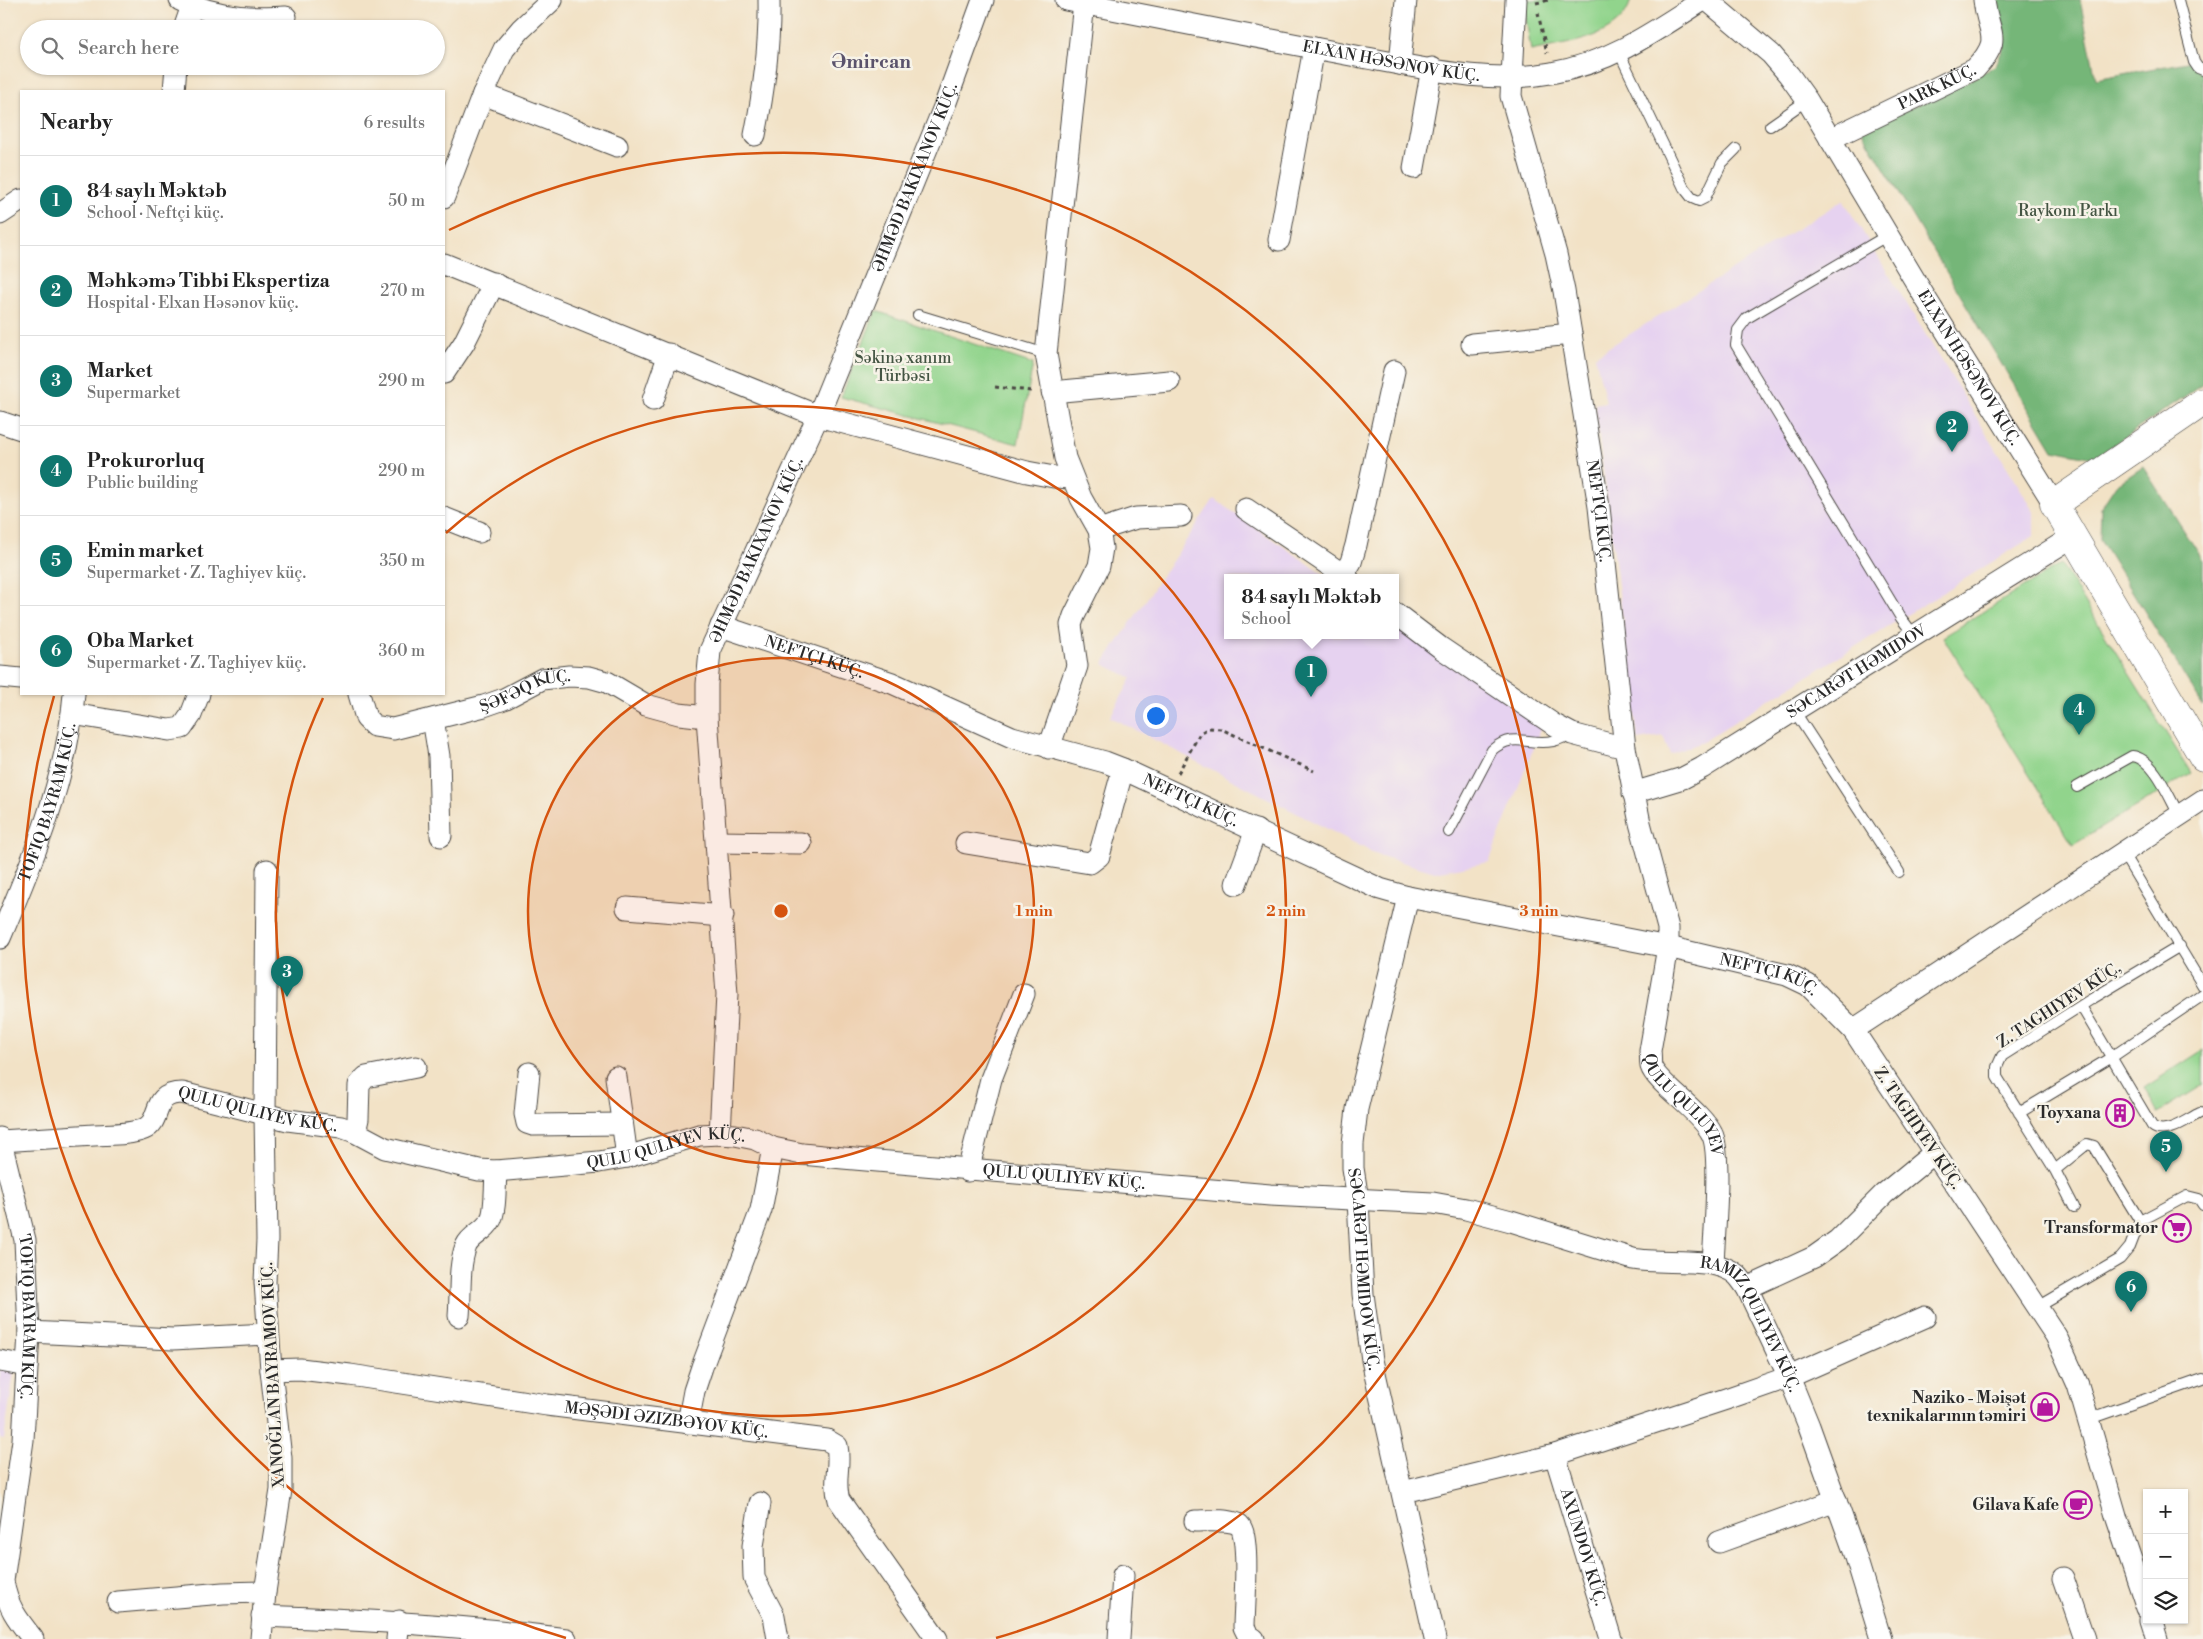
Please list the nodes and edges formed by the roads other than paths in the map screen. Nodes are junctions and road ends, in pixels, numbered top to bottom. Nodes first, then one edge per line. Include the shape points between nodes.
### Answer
1 (552, 0) edge
2 (768, 0) edge
3 (984, 0) edge
4 (1406, 0) edge
5 (1516, 0) edge
6 (1703, 0) edge
7 (1707, 0) edge
8 (1984, 0) edge
9 (2178, 0) edge
10 (188, 2) edge
11 (1075, 2) edge
12 (286, 17) dead end
13 (185, 20) edge
14 (1314, 48) junction
15 (1619, 52) junction
16 (1400, 64) junction
17 (1432, 68) junction
18 (2203, 70) edge
19 (175, 75) edge
20 (1510, 79) junction
21 (174, 90) edge
22 (484, 94) junction
23 (1807, 100) junction
24 (1770, 126) dead end
25 (755, 135) dead end
26 (1830, 139) junction
27 (617, 146) dead end
28 (1736, 149) dead end
29 (1414, 168) dead end
30 (445, 195) edge
31 (20, 201) edge
32 (0, 214) edge
33 (1888, 235) junction
34 (1279, 240) dead end
35 (445, 264) edge
36 (494, 283) junction
37 (918, 315) dead end
38 (1571, 334) junction
39 (1472, 344) dead end
40 (669, 354) junction
41 (1046, 354) junction
42 (1394, 371) dead end
43 (445, 372) edge
44 (1169, 381) dead end
45 (1052, 392) junction
46 (653, 400) dead end
47 (2203, 402) edge
48 (818, 416) junction
49 (0, 422) edge
50 (20, 429) edge
51 (1071, 478) junction
52 (2054, 504) junction
53 (1246, 509) dead end
54 (1180, 516) dead end
55 (445, 518) edge
56 (1099, 530) junction
57 (480, 532) dead end
58 (2074, 536) junction
59 (1342, 574) edge
60 (1347, 574) edge
61 (1399, 616) edge
62 (721, 626) junction
63 (1914, 635) junction
64 (0, 677) edge
65 (20, 679) edge
66 (199, 695) edge
67 (359, 695) edge
68 (73, 704) edge
69 (1794, 712) junction
70 (707, 717) junction
71 (433, 719) junction
72 (1572, 734) junction
73 (1050, 748) junction
74 (1624, 748) junction
75 (2203, 757) edge
76 (1123, 769) junction
77 (2077, 787) dead end
78 (1633, 793) junction
79 (2203, 800) edge
80 (2179, 815) junction
81 (1256, 830) junction
82 (1449, 832) dead end
83 (441, 836) dead end
84 (717, 842) junction
85 (801, 843) dead end
86 (966, 843) dead end
87 (2121, 852) junction
88 (267, 870) dead end
89 (1899, 872) dead end
90 (1236, 884) dead end
91 (1408, 897) junction
92 (628, 908) dead end
93 (723, 916) junction
94 (0, 938) edge
95 (2180, 946) junction
96 (1668, 947) junction
97 (2203, 986) edge
98 (1024, 994) dead end
99 (2203, 995) edge
100 (2081, 1006) junction
101 (1853, 1030) junction
102 (2112, 1057) junction
103 (416, 1067) dead end
104 (529, 1073) dead end
105 (616, 1077) dead end
106 (2019, 1113) junction
107 (2200, 1113) dead end
108 (265, 1114) junction
109 (622, 1124) junction
110 (356, 1132) junction
111 (720, 1134) junction
112 (0, 1140) edge
113 (774, 1148) junction
114 (1934, 1153) junction
115 (627, 1157) junction
116 (968, 1170) junction
117 (2055, 1170) junction
118 (496, 1171) junction
119 (1358, 1200) junction
120 (2203, 1205) edge
121 (2074, 1207) dead end
122 (2140, 1221) junction
123 (1713, 1264) junction
124 (1747, 1288) junction
125 (2038, 1307) junction
126 (459, 1316) dead end
127 (1926, 1317) dead end
128 (28, 1332) junction
129 (268, 1334) junction
130 (0, 1361) edge
131 (27, 1366) junction
132 (271, 1370) junction
133 (1789, 1377) junction
134 (2203, 1380) edge
135 (2088, 1419) junction
136 (688, 1423) junction
137 (1555, 1454) junction
138 (1402, 1492) junction
139 (1836, 1500) junction
140 (760, 1503) dead end
141 (1195, 1521) dead end
142 (1719, 1542) dead end
143 (1123, 1575) dead end
144 (2063, 1578) dead end
145 (265, 1592) junction
146 (2143, 1596) edge
147 (118, 1602) dead end
148 (3, 1604) edge
149 (262, 1616) junction
150 (2152, 1624) edge
151 (398, 1630) edge
152 (33, 1639) edge
153 (261, 1639) edge
154 (566, 1639) edge
155 (778, 1639) edge
156 (937, 1639) edge
157 (1119, 1639) edge
158 (1254, 1639) edge
159 (1435, 1639) edge
160 (1611, 1639) edge
161 (1882, 1639) edge
162 (2084, 1639) edge
163 (2157, 1639) edge

1 - 22 street via 504,49
2 - 25 street via 770,34 766,78
3 - 48 street via 946,102
4 - 16 street
5 - 20 street, NEFTÇI KÜÇ.
6 - 15 street, ELXAN HƏSƏNOV KÜÇ.
7 - 23 street, ELXAN HƏSƏNOV KÜÇ. via 1771,54
8 - 26 street, PARK KÜÇ. via 1993,44 1975,69
9 - 18 lane via 2194,62
10 - 12 street via 240,18
10 - 13 street
11 - 14 street, ELXAN HƏSƏNOV KÜÇ.
11 - 41 street
14 - 16 street, ELXAN HƏSƏNOV KÜÇ.
14 - 34 street
15 - 20 street, ELXAN HƏSƏNOV KÜÇ. via 1552,73
15 - 28 lane via 1684,188 1692,198 1699,201 1705,198 1722,163
16 - 17 street, ELXAN HƏSƏNOV KÜÇ.
17 - 20 street, ELXAN HƏSƏNOV KÜÇ.
17 - 29 street
19 - 21 street
20 - 38 street, NEFTÇI KÜÇ. via 1516,119 1556,254
22 - 27 street
22 - 30 street
23 - 24 lane
23 - 26 street, ELXAN HƏSƏNOV KÜÇ.
26 - 33 street, ELXAN HƏSƏNOV KÜÇ.
31 - 32 street
33 - 52 street, ELXAN HƏSƏNOV KÜÇ.
33 - 63 lane via 1747,318 1738,330 1736,345
35 - 36 street
36 - 40 street
36 - 43 street via 464,343
37 - 41 lane
38 - 39 street
38 - 74 street, NEFTÇI KÜÇ. via 1599,506
40 - 46 street
40 - 48 street
41 - 45 street
42 - 60 street
44 - 45 street
45 - 51 street
47 - 52 street
48 - 51 street via 1026,472
48 - 62 street
49 - 50 street
51 - 56 street
52 - 58 street, ELXAN HƏSƏNOV KÜÇ.
53 - 59 street
54 - 56 street via 1136,518
55 - 57 street
56 - 73 street via 1102,548 1099,566 1071,625 1077,666
58 - 63 street, SƏCARƏT HƏMIDOV
58 - 75 street, ELXAN HƏSƏNOV KÜÇ.
61 - 72 street via 1441,648
62 - 70 street via 710,651
62 - 73 street, NEFTÇI KÜÇ. via 892,683 1012,737
63 - 69 street, SƏCARƏT HƏMIDOV
64 - 65 street
66 - 68 street via 182,728 169,730
67 - 71 street, ŞƏFƏQ KÜÇ. via 366,718 374,726 392,730
68 - 94 street, TOFIQ BAYRAM KÜÇ. via 57,787
69 - 78 street, SƏCARƏT HƏMIDOV via 1683,778
69 - 89 lane
70 - 71 street, ŞƏFƏQ KÜÇ. via 646,705 608,682 569,676 542,679 504,699
70 - 84 street
71 - 83 street via 439,756
72 - 74 street
72 - 82 lane via 1553,741 1514,738 1500,743 1492,750
73 - 76 street, NEFTÇI KÜÇ.
74 - 78 street, NEFTÇI KÜÇ.
76 - 81 street, NEFTÇI KÜÇ.
76 - 86 street via 1098,856 1090,863
77 - 80 lane via 2132,756 2140,757 2149,763
78 - 96 street, NEFTÇI KÜÇ. via 1664,905
79 - 80 street
80 - 87 street
81 - 90 street
81 - 91 street, NEFTÇI KÜÇ. via 1380,889
84 - 85 street
84 - 93 street
87 - 95 lane
87 - 101 street
88 - 108 street, XANOĞLAN BAYRAMOV KÜÇ.
91 - 96 street, NEFTÇI KÜÇ.
91 - 119 street, SƏCARƏT HƏMIDOV KÜÇ. via 1358,1109 1353,1160
92 - 93 street
93 - 111 street via 728,994
95 - 97 lane
95 - 100 lane, Z. TAGHIYEV KÜÇ,
96 - 101 street, NEFTÇI KÜÇ. via 1787,975 1808,985
96 - 123 street, QULU QULUYEV via 1650,1051 1652,1067 1704,1119 1714,1135 1717,1159
98 - 116 street via 991,1079
99 - 102 lane
100 - 102 lane
100 - 106 lane, Z. TAGHIYEV KÜÇ, via 2002,1056 1996,1067 1997,1077
101 - 114 street, Z. TAGHIYEV KÜÇ.
102 - 106 lane
102 - 107 lane via 2157,1130 2164,1131
103 - 110 street via 366,1077 359,1085
104 - 109 street via 526,1123
105 - 109 street
106 - 117 lane, Z. TAGHIYEV KÜÇ,
108 - 110 street, QULU QULIYEV KÜÇ.
108 - 112 street, QULU QULIYEV KÜÇ. via 172,1093 163,1098 152,1123 144,1129
108 - 129 street, XANOĞLAN BAYRAMOV KÜÇ.
109 - 115 street
110 - 118 street, QULU QULIYEV KÜÇ. via 385,1148
111 - 113 street, QULU QULIYEV KÜÇ. via 755,1139
111 - 115 street, QULU QULIYEV KÜÇ. via 700,1135
112 - 128 street, TOFIQ BAYRAM KÜÇ. via 25,1240
113 - 116 street, QULU QULIYEV KÜÇ. via 802,1154
113 - 136 street via 761,1210 702,1367
114 - 124 street via 1884,1194 1838,1240 1814,1257
114 - 125 street, Z. TAGHIYEV KÜÇ.
115 - 118 street, QULU QULIYEV KÜÇ.
116 - 119 street, QULU QULIYEV KÜÇ.
117 - 121 lane, Z. TAGHIYEV KÜÇ,
117 - 122 lane via 2087,1144 2094,1146
118 - 126 street via 492,1220 474,1235 463,1261
119 - 123 street, RAMIZ QULIYEV KÜÇ. via 1441,1204 1511,1221 1633,1260
119 - 138 street, SƏCARƏT HƏMIDOV KÜÇ. via 1363,1294 1372,1360
120 - 122 lane via 2199,1199 2187,1196
122 - 125 lane via 2130,1247 2120,1259
123 - 124 street, RAMIZ QULIYEV KÜÇ. via 1737,1276
124 - 133 street, RAMIZ QULIYEV KÜÇ.
125 - 135 street, Z. TAGHIYEV KÜÇ. via 2069,1361
127 - 133 street
128 - 129 street via 174,1339
128 - 131 street, TOFIQ BAYRAM KÜÇ.
129 - 132 street, XANOĞLAN BAYRAMOV KÜÇ.
130 - 131 street
131 - 148 street, TOFIQ BAYRAM KÜÇ. via 23,1440 5,1557
132 - 136 street, MƏŞƏDI ƏZIZBƏYOV KÜÇ. via 300,1369 350,1375
132 - 145 street, XANOĞLAN BAYRAMOV KÜÇ. via 281,1458 281,1490
133 - 137 street
133 - 139 street, RAMIZ QULIYEV KÜÇ.
134 - 135 lane
135 - 146 street, Z. TAGHIYEV KÜÇ.
136 - 156 street, MƏŞƏDI ƏZIZBƏYOV KÜÇ. via 827,1440 837,1446 836,1488 839,1500
137 - 138 street
137 - 160 street, AXUNDOV KÜÇ.
138 - 159 street, SƏCARƏT HƏMIDOV KÜÇ.
139 - 142 street
139 - 161 street, RAMIZ QULIYEV KÜÇ.
140 - 155 street via 753,1546 754,1578 774,1616
141 - 158 street via 1233,1522 1240,1524 1244,1531 1244,1627
143 - 157 street
144 - 162 street
145 - 147 street
145 - 149 street, XANOĞLAN BAYRAMOV KÜÇ.
148 - 152 street, TOFIQ BAYRAM KÜÇ.
149 - 151 street
149 - 153 street, XANOĞLAN BAYRAMOV KÜÇ.
150 - 163 street
151 - 154 street via 513,1632

